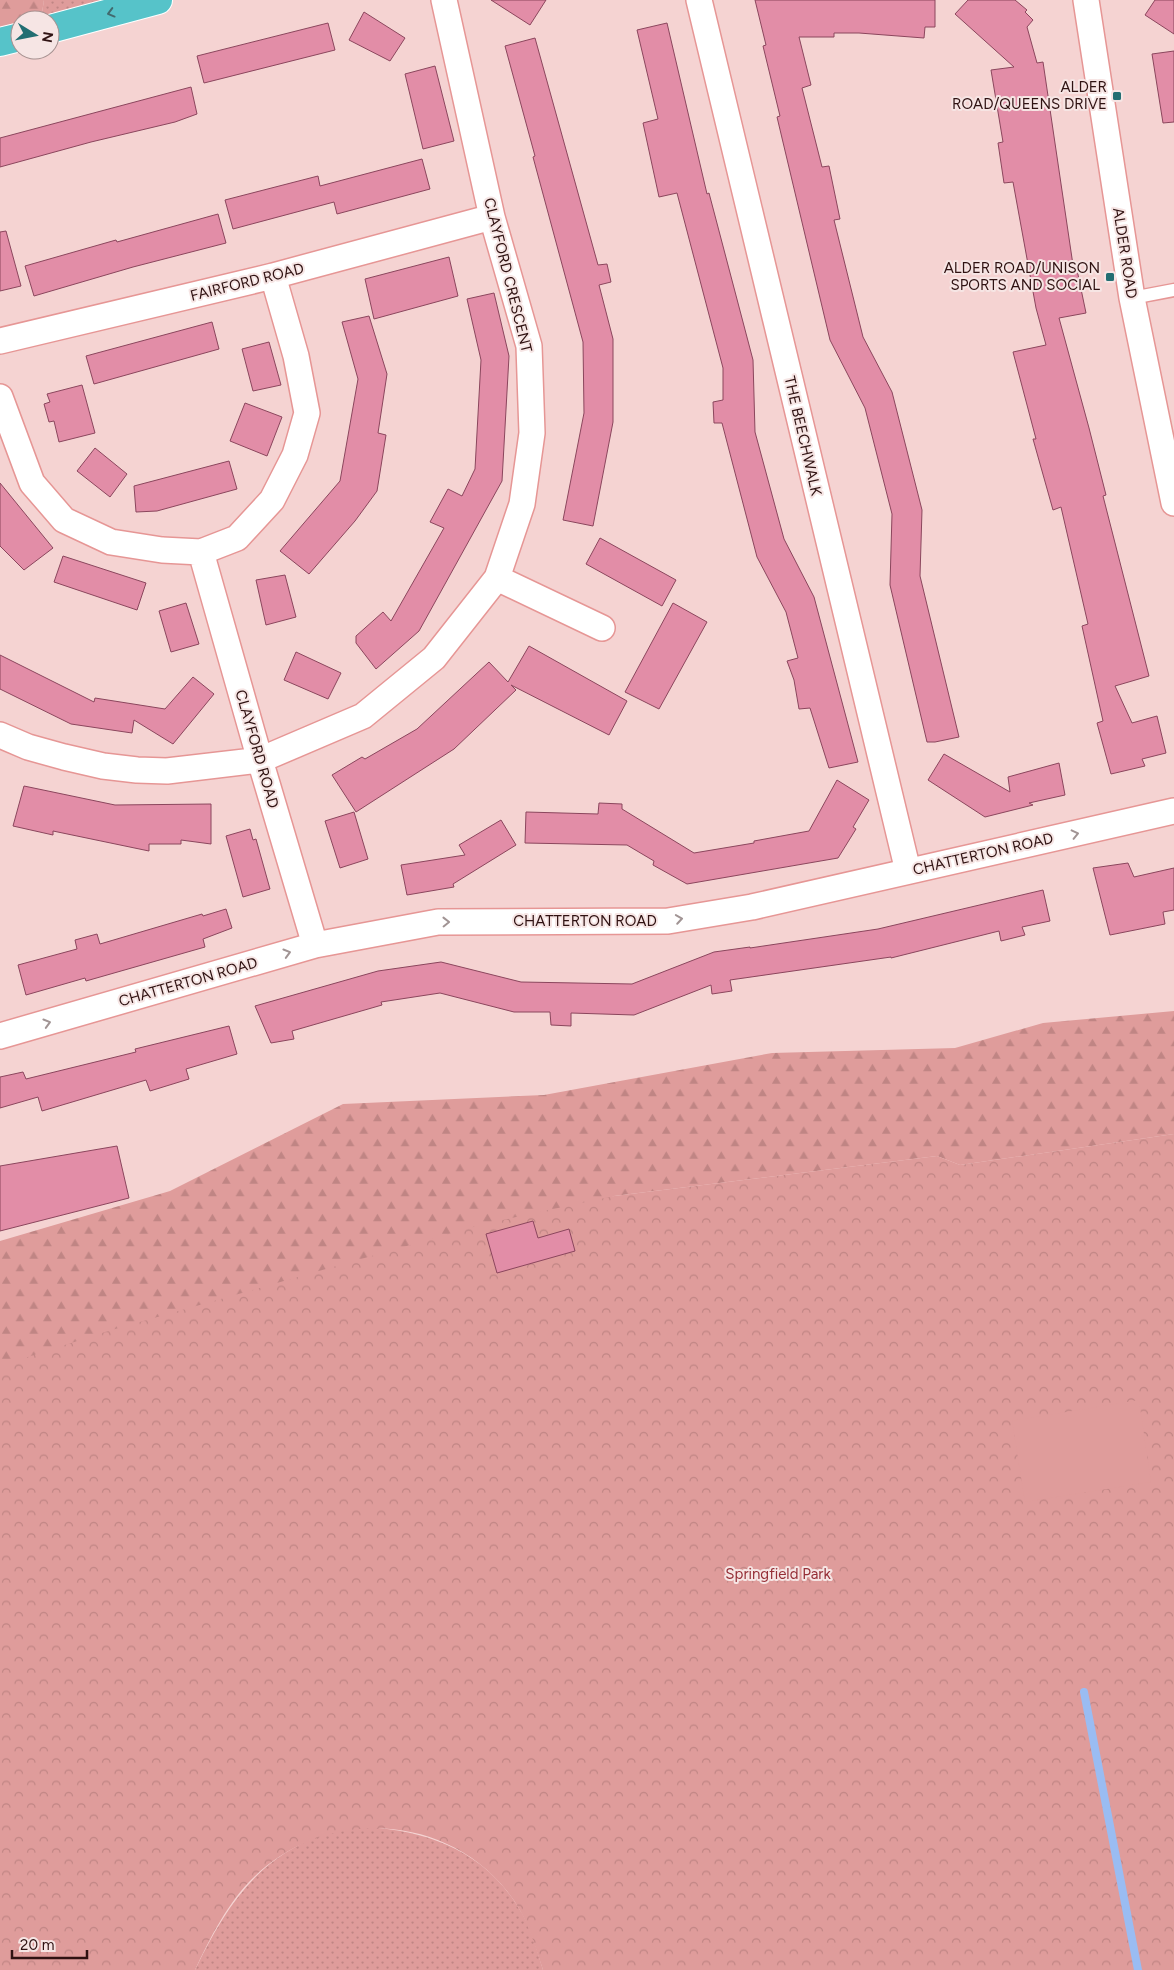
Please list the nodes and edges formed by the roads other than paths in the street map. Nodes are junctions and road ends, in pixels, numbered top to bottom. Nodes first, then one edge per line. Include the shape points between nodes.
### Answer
1 (158, 0) edge
2 (444, 0) edge
3 (699, 0) edge
4 (1086, 0) edge
5 (60, 26) edge
6 (492, 217) junction
7 (273, 276) junction
8 (1174, 290) edge
9 (1132, 298) junction
10 (0, 341) edge
11 (0, 397) edge
12 (1174, 503) edge
13 (202, 552) junction
14 (496, 578) junction
15 (602, 628) dead end
16 (0, 735) edge
17 (260, 760) junction
18 (1174, 811) edge
19 (908, 871) junction
20 (315, 945) junction
21 (0, 1036) edge

1 -> 5 highway
2 - 6 street, CLAYFORD CRESCENT
3 - 19 street, THE BEECHWALK
4 - 9 street, ALDER ROAD
6 - 7 street, FAIRFORD ROAD
6 - 14 street, CLAYFORD CRESCENT via 528,346 532,433 522,504
7 - 10 street, FAIRFORD ROAD
7 - 13 street via 296,356 307,413 295,455 272,500 237,538
8 - 9 lane
9 - 12 street, ALDER ROAD
11 - 13 street via 32,483 64,520 111,542
13 - 17 street, CLAYFORD ROAD
14 - 15 street
14 - 17 street, CLAYFORD CRESCENT via 434,658 363,716
16 - 17 street, CLAYFORD CRESCENT via 64,757 138,770 167,771
17 - 20 street, CLAYFORD ROAD
19 -> 18 street, CHATTERTON ROAD
20 -> 19 street, CHATTERTON ROAD via 438,922 668,921 752,907
21 -> 20 street, CHATTERTON ROAD

